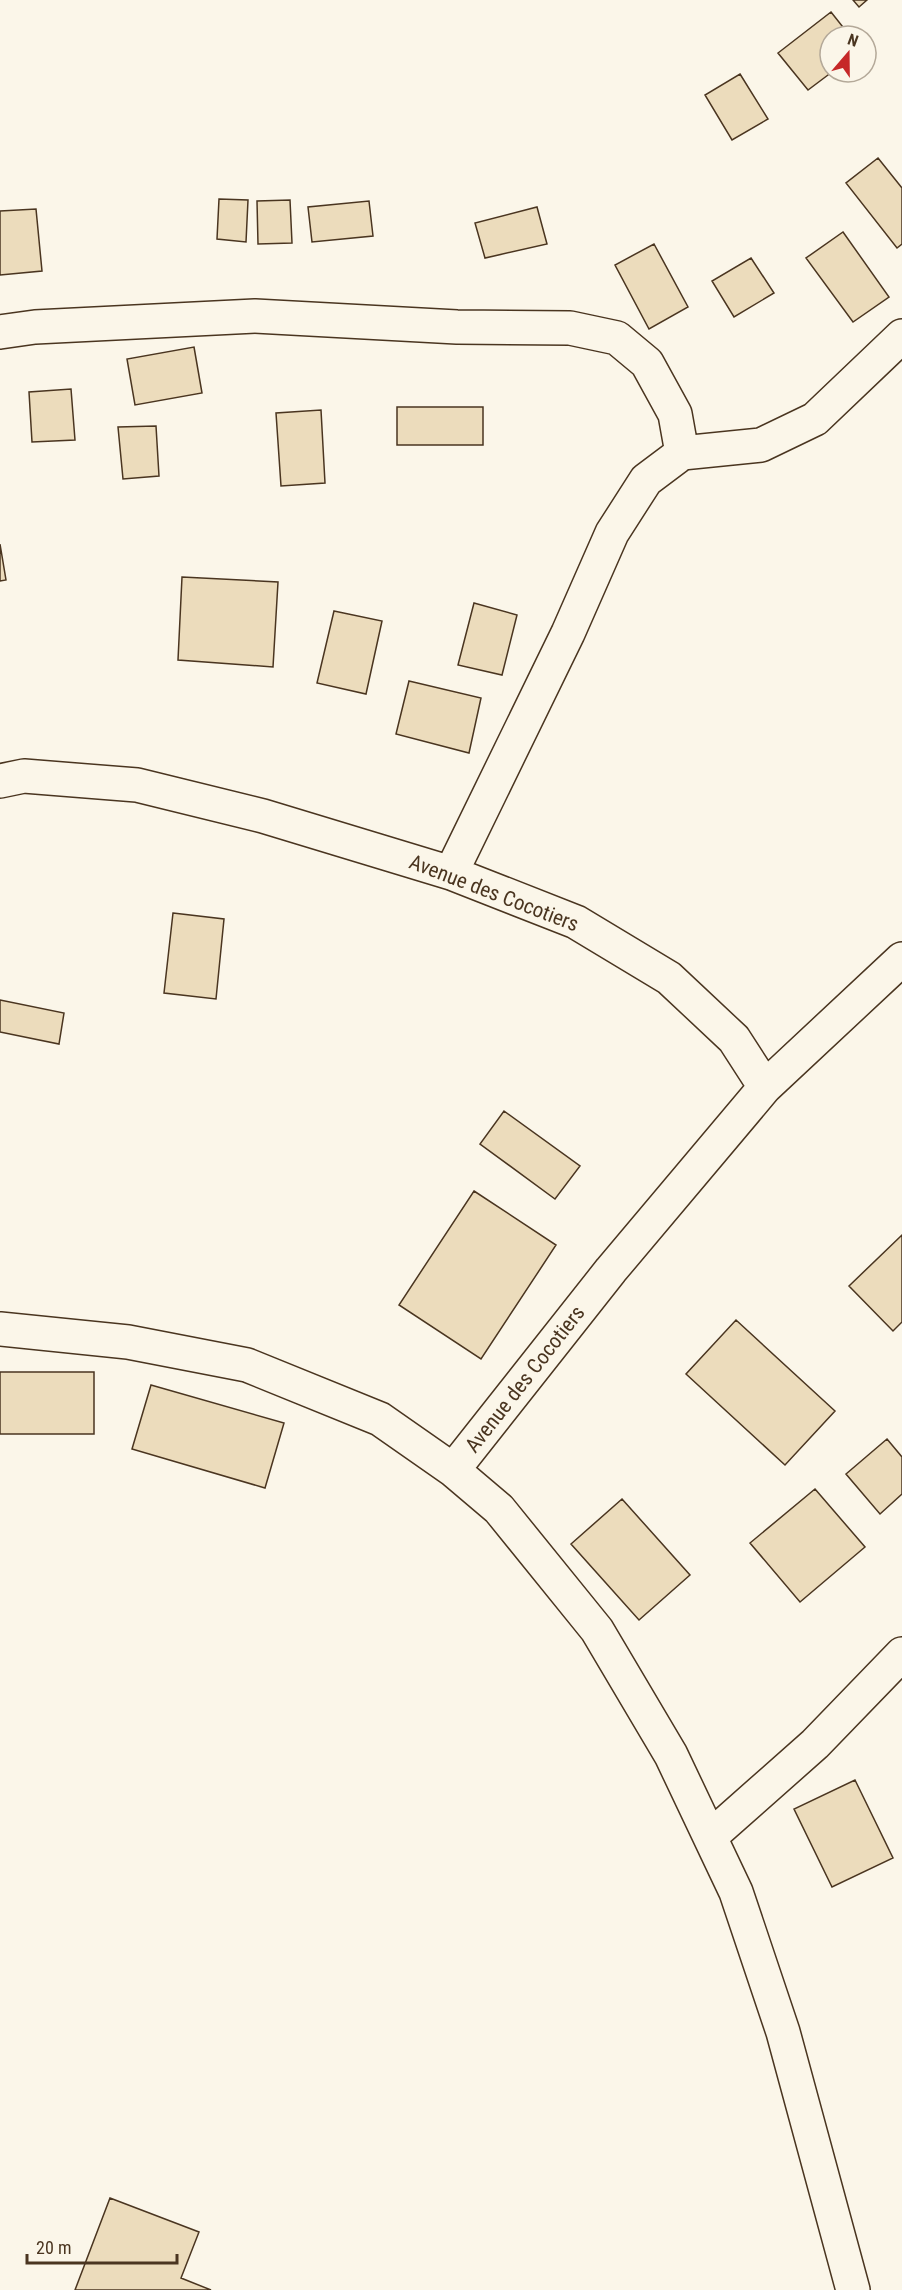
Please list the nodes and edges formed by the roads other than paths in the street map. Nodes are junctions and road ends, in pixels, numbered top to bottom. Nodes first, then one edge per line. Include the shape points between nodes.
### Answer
1 (0, 332) edge
2 (902, 336) edge
3 (682, 453) junction
4 (0, 781) edge
5 (451, 873) junction
6 (902, 959) edge
7 (765, 1087) junction
8 (0, 1329) edge
9 (453, 1470) junction
10 (902, 1654) edge
11 (710, 1837) junction
12 (853, 2290) edge

1 - 3 street via 255,316 457,327 570,328 617,338 647,363 675,414
2 - 3 street via 815,419 761,445
3 - 5 street via 646,480 612,533 568,633
4 - 5 street, Avenue des Cocotiers via 24,776 137,785 263,816
5 - 7 street, Avenue des Cocotiers via 576,922 669,978 734,1039
6 - 7 street
7 - 9 street, Avenue des Cocotiers via 611,1270
8 - 9 street via 128,1342 247,1365 380,1419
9 - 11 street via 499,1509 597,1630 671,1755
10 - 11 street via 815,1744
11 - 12 street via 736,1892 783,2032

